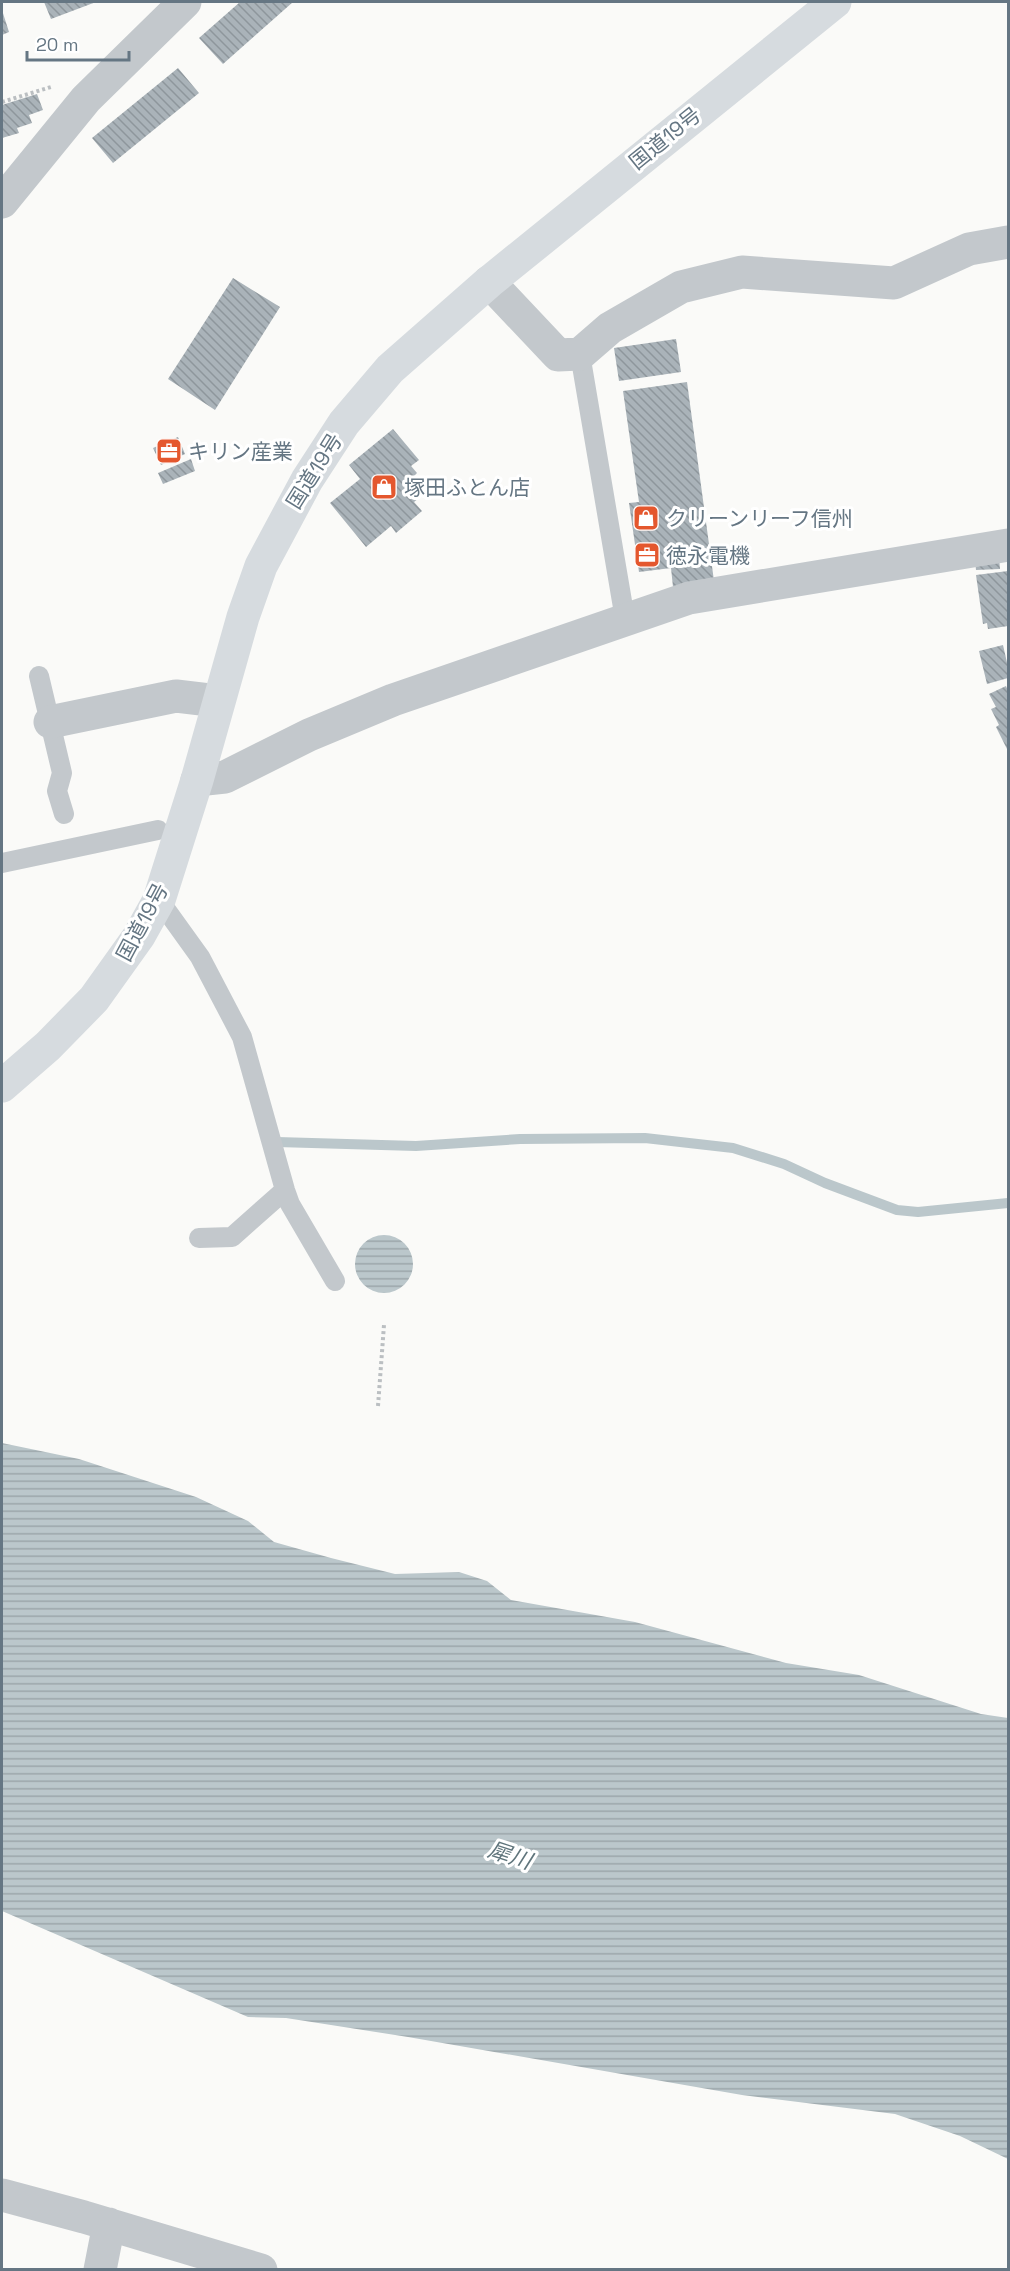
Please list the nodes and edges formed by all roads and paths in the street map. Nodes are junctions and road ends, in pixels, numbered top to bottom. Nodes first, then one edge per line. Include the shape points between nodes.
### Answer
1 (185, 2) edge
2 (835, 2) edge
3 (2, 202) edge
4 (1008, 242) edge
5 (489, 282) junction
6 (580, 354) junction
7 (1008, 545) edge
8 (625, 619) junction
9 (39, 676) dead end
10 (218, 701) junction
11 (50, 722) junction
12 (197, 780) junction
13 (64, 814) dead end
14 (158, 830) dead end
15 (2, 863) edge
16 (159, 900) junction
17 (2, 1086) edge
18 (285, 1190) junction
19 (199, 1238) dead end
20 (335, 1281) dead end
21 (384, 1325) dead end
22 (378, 1406) dead end
23 (2, 2194) edge
24 (109, 2224) junction
25 (100, 2270) edge
26 (261, 2270) edge

1 - 3 street via 86,99
2 - 5 highway, 国道19号
4 - 6 street via 969,249 894,283 742,273 681,287 610,328
5 - 6 street via 558,355
5 - 10 highway, 国道19号 via 390,369 344,423 307,480 261,566
6 - 8 lane
7 - 8 street via 689,598
8 - 12 street via 393,700 309,735 225,777
9 - 11 lane
10 - 11 street via 176,696
10 - 12 highway, 国道19号
11 - 13 lane via 62,773 57,791
12 - 16 highway, 国道19号
14 - 15 lane
16 - 17 highway, 国道19号 via 139,936 94,999
16 - 18 lane via 200,957 242,1037
18 - 19 lane via 232,1237
18 - 20 lane
21 - 22 path
23 - 24 street
24 - 25 street
24 - 26 street

